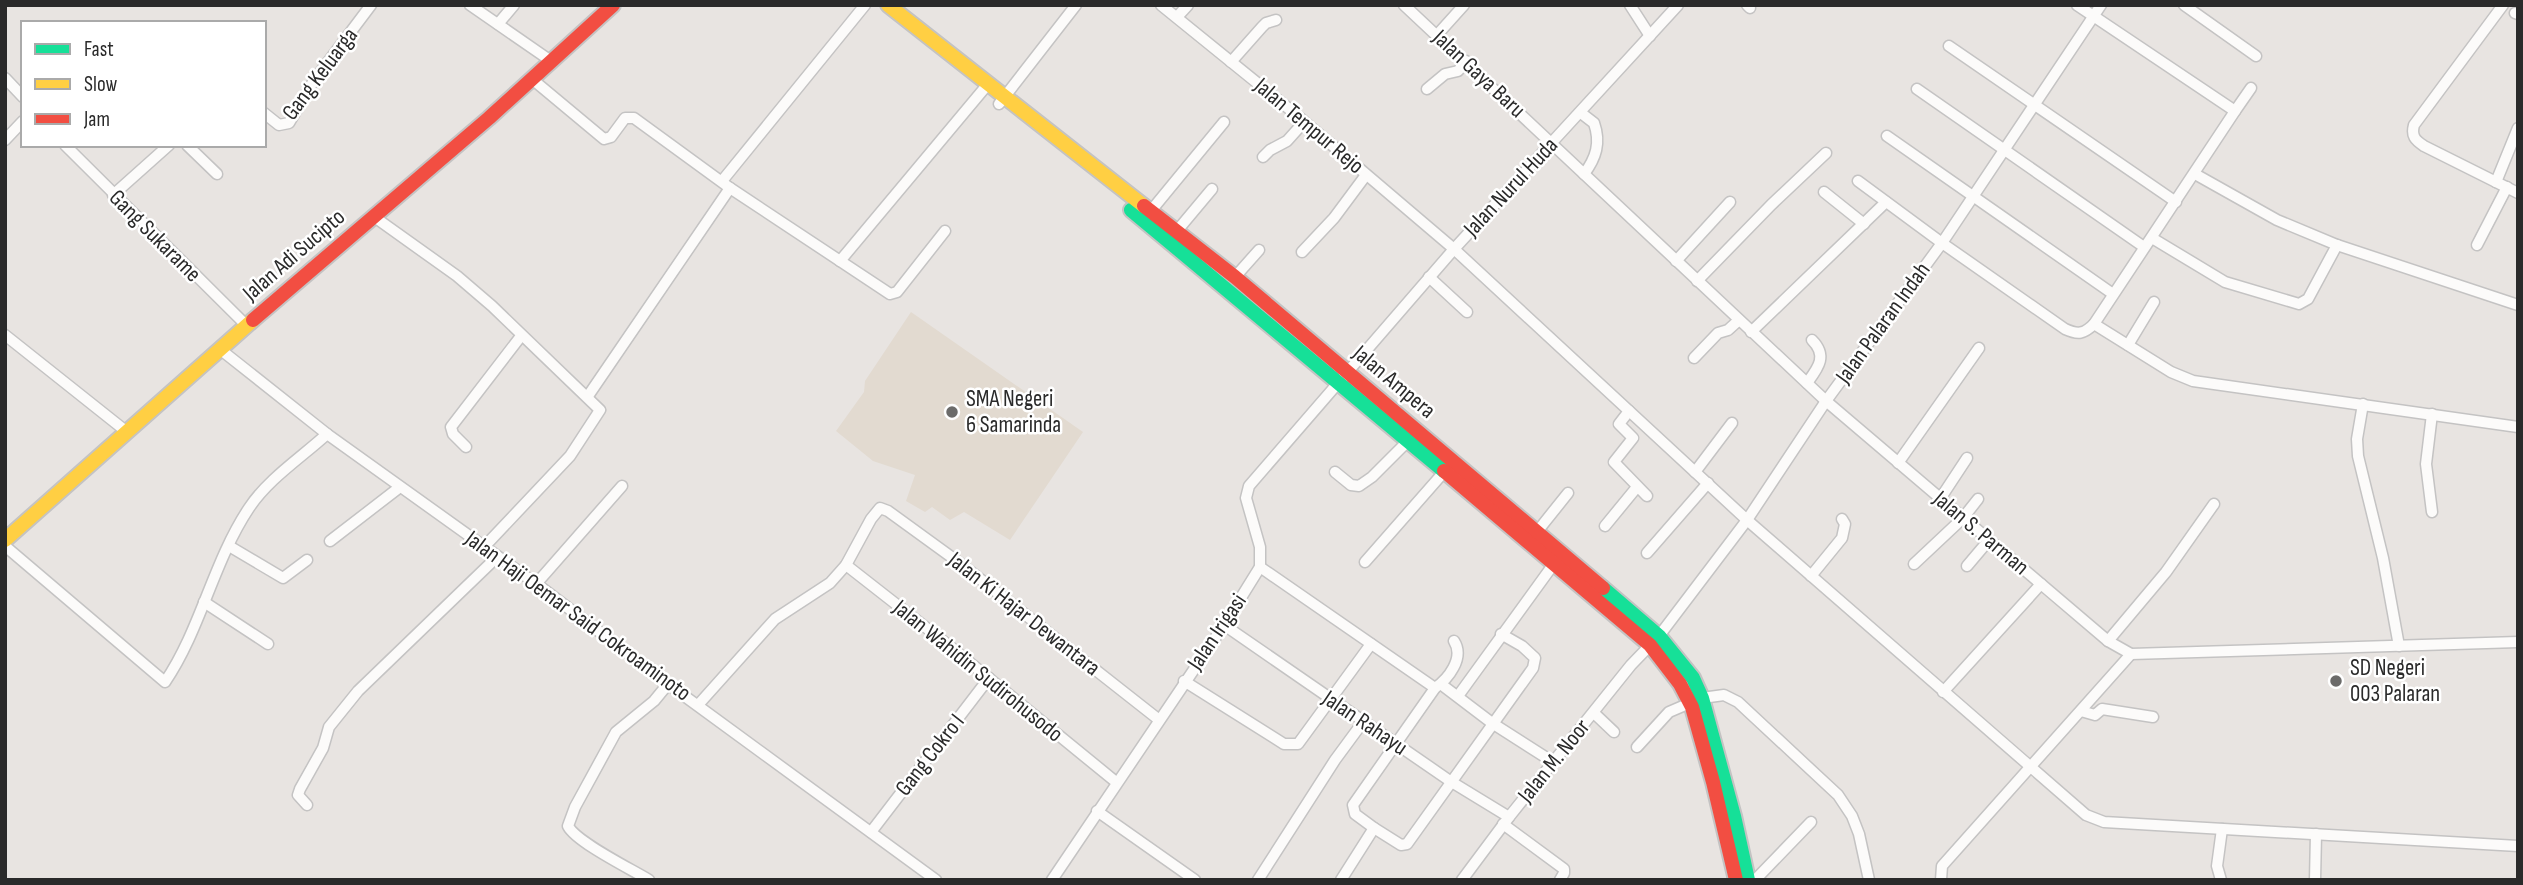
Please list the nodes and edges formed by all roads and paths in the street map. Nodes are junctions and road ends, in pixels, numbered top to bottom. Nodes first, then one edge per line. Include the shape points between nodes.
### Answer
1 (371, 5) edge
2 (470, 5) edge
3 (514, 5) edge
4 (613, 5) edge
5 (865, 5) edge
6 (875, 5) edge
7 (888, 5) edge
8 (1076, 5) edge
9 (1161, 5) edge
10 (1188, 5) edge
11 (1404, 5) edge
12 (1464, 5) edge
13 (1630, 5) edge
14 (1678, 5) edge
15 (2077, 5) edge
16 (2101, 5) edge
17 (2184, 5) edge
18 (2503, 5) edge
19 (2093, 16) junction
20 (1177, 17) junction
21 (1276, 20) dead end
22 (498, 24) junction
23 (1437, 35) junction
24 (1650, 36) junction
25 (1948, 46) dead end
26 (2256, 56) dead end
27 (551, 61) junction
28 (1466, 61) junction
29 (1231, 62) junction
30 (5, 78) edge
31 (533, 79) junction
32 (985, 87) junction
33 (2251, 88) dead end
34 (1427, 89) dead end
35 (1917, 89) dead end
36 (21, 95) edge
37 (1001, 100) junction
38 (2035, 106) junction
39 (2235, 111) junction
40 (1581, 113) junction
41 (266, 115) edge
42 (1224, 122) dead end
43 (1304, 122) junction
44 (21, 123) edge
45 (2518, 128) edge
46 (1887, 136) dead end
47 (1547, 138) junction
48 (5, 140) edge
49 (67, 147) edge
50 (167, 147) edge
51 (189, 147) edge
52 (2004, 150) junction
53 (1826, 153) dead end
54 (1263, 157) dead end
55 (217, 174) dead end
56 (1584, 174) junction
57 (2195, 174) junction
58 (1366, 175) junction
59 (1858, 181) dead end
60 (2496, 182) junction
61 (726, 185) junction
62 (2507, 187) junction
63 (1212, 189) dead end
64 (1824, 192) dead end
65 (2518, 192) edge
66 (113, 195) junction
67 (1975, 196) junction
68 (1730, 202) dead end
69 (1886, 202) junction
70 (2176, 202) junction
71 (1150, 212) junction
72 (373, 216) junction
73 (1864, 224) junction
74 (945, 230) dead end
75 (1176, 232) junction
76 (2152, 238) junction
77 (1942, 243) junction
78 (2337, 245) junction
79 (2477, 245) dead end
80 (2144, 247) junction
81 (1454, 249) junction
82 (1259, 250) dead end
83 (1302, 252) dead end
84 (840, 261) junction
85 (1676, 261) junction
86 (1234, 277) junction
87 (1429, 277) junction
88 (1698, 281) junction
89 (2113, 294) junction
90 (2154, 302) dead end
91 (2518, 305) edge
92 (1467, 312) dead end
93 (1739, 320) junction
94 (2094, 324) junction
95 (247, 326) junction
96 (1751, 332) junction
97 (5, 335) edge
98 (522, 336) junction
99 (1812, 340) dead end
100 (2128, 345) junction
101 (1979, 348) dead end
102 (221, 350) junction
103 (1693, 358) dead end
104 (1343, 377) junction
105 (1807, 383) junction
106 (588, 396) junction
107 (1826, 401) junction
108 (2362, 404) junction
109 (1629, 411) junction
110 (2432, 414) junction
111 (1732, 423) dead end
112 (1644, 425) junction
113 (2518, 427) edge
114 (127, 432) junction
115 (327, 434) junction
116 (1633, 438) junction
117 (1408, 441) junction
118 (466, 447) dead end
119 (1967, 458) dead end
120 (1898, 463) junction
121 (1335, 472) dead end
122 (1444, 472) junction
123 (1695, 472) junction
124 (1707, 483) junction
125 (622, 486) dead end
126 (400, 487) junction
127 (1637, 487) junction
128 (1568, 493) dead end
129 (1647, 496) dead end
130 (1940, 499) junction
131 (1978, 499) dead end
132 (2214, 503) dead end
133 (2432, 512) dead end
134 (1963, 518) junction
135 (1842, 519) dead end
136 (1747, 520) junction
137 (1605, 526) dead end
138 (1536, 533) junction
139 (5, 540) edge
140 (1989, 540) junction
141 (330, 541) dead end
142 (5, 546) edge
143 (229, 547) junction
144 (484, 547) junction
145 (1647, 553) dead end
146 (497, 557) junction
147 (307, 560) dead end
148 (1365, 562) dead end
149 (1914, 564) dead end
150 (846, 565) junction
151 (1553, 565) junction
152 (1967, 566) dead end
153 (1260, 567) junction
154 (1811, 576) junction
155 (536, 584) junction
156 (2040, 584) junction
157 (204, 602) junction
158 (1224, 625) junction
159 (1501, 634) junction
160 (1655, 640) junction
161 (1454, 641) dead end
162 (2108, 641) junction
163 (2518, 642) edge
164 (268, 644) dead end
165 (1371, 644) junction
166 (2399, 646) junction
167 (2131, 654) junction
168 (989, 678) junction
169 (1184, 681) junction
170 (668, 684) junction
171 (1438, 687) junction
172 (1943, 692) junction
173 (1458, 696) junction
174 (1331, 699) junction
175 (1696, 701) junction
176 (698, 705) junction
177 (2081, 710) junction
178 (1594, 713) junction
179 (2153, 717) dead end
180 (1158, 719) junction
181 (1363, 722) junction
182 (1492, 723) junction
183 (1614, 732) dead end
184 (1395, 744) junction
185 (1637, 747) dead end
186 (1553, 762) junction
187 (2029, 768) junction
188 (1113, 780) junction
189 (1450, 781) junction
190 (307, 804) dead end
191 (1097, 811) junction
192 (1506, 820) junction
193 (1811, 822) dead end
194 (1374, 828) junction
195 (2222, 829) junction
196 (871, 832) junction
197 (2316, 834) junction
198 (2518, 846) edge
199 (649, 880) edge
200 (936, 880) edge
201 (1052, 880) edge
202 (1195, 880) edge
203 (1258, 880) edge
204 (1341, 880) edge
205 (1462, 880) edge
206 (1560, 880) edge
207 (1736, 880) edge
208 (1748, 880) edge
209 (1755, 880) edge
210 (1869, 880) edge
211 (1941, 880) edge
212 (2221, 880) edge
213 (2315, 880) edge

1 - 41 street, Gang Keluarga via 313,82 289,123 279,125
2 - 22 street
3 - 22 street
4 - 27 main road, Jalan Adi Sucipto
5 - 61 street
6 - 32 main road, Jalan Ampera
7 - 32 main road, Jalan Ampera
8 - 37 street
9 - 20 street, Jalan Tempur Rejo
10 - 20 street
11 - 23 street, Jalan Gaya Baru
12 - 23 street
13 - 24 street
14 - 24 street, Jalan Nurul Huda
15 - 19 street
16 - 19 street, Jalan Palaran Indah
17 - 26 street
18 - 60 street via 2414,125 2412,134 2424,146
19 - 38 street, Jalan Palaran Indah
19 - 39 street
20 - 29 street, Jalan Tempur Rejo
21 - 29 street via 1262,27
22 - 27 street
23 - 28 street, Jalan Gaya Baru
24 - 40 street, Jalan Nurul Huda
25 - 38 street
27 - 31 main road, Jalan Adi Sucipto
28 - 34 street
28 - 47 street, Jalan Gaya Baru
29 - 43 street, Jalan Tempur Rejo
30 - 36 street
31 - 61 street via 604,139 611,137 625,118 634,118
31 - 72 main road, Jalan Adi Sucipto
32 - 37 main road, Jalan Ampera
32 - 84 street
33 - 39 street
35 - 52 street
37 - 71 main road, Jalan Ampera
37 - 104 main road, Jalan Ampera
38 - 52 street, Jalan Palaran Indah
38 - 70 street
39 - 57 street
40 - 47 street, Jalan Nurul Huda
40 - 56 street via 1594,123 1597,137 1594,160
42 - 71 street
43 - 54 street
43 - 58 street, Jalan Tempur Rejo
44 - 48 street
45 - 60 street
46 - 67 street
47 - 56 street, Jalan S. Parman
47 - 81 street, Jalan Nurul Huda
49 - 66 street, Gang Sukarame
50 - 66 street
51 - 55 street
52 - 67 street, Jalan Palaran Indah
52 - 80 street
53 - 88 street
56 - 85 street, Jalan S. Parman
57 - 70 street
57 - 78 street via 2277,220
58 - 81 street, Jalan Tempur Rejo
58 - 83 street
59 - 69 street
60 - 62 street
61 - 84 street
61 - 106 street
62 - 65 street
62 - 79 street
63 - 75 street
64 - 73 street
66 - 95 street, Gang Sukarame
67 - 77 street, Jalan Palaran Indah
67 - 89 street
68 - 85 street
69 - 73 street
69 - 77 street
70 - 76 street
71 - 75 main road, Jalan Ampera
72 - 95 main road, Jalan Adi Sucipto
72 - 98 street via 457,276
73 - 96 street
74 - 84 street via 894,294
75 - 86 main road, Jalan Ampera
76 - 78 street via 2225,282 2299,304 2308,299
76 - 80 street
77 - 94 street via 2065,329 2076,334
77 - 107 street, Jalan Palaran Indah
78 - 91 street
80 - 89 street
81 - 87 street, Jalan Nurul Huda
81 - 109 street, Jalan Tempur Rejo
82 - 86 street
85 - 88 street, Jalan S. Parman
86 - 104 main road, Jalan Ampera
87 - 92 street
87 - 104 street, Jalan Nurul Huda
88 - 93 street, Jalan S. Parman
89 - 94 street
90 - 100 street
93 - 96 street, Jalan S. Parman
93 - 103 street
94 - 100 street
95 - 102 main road, Jalan Adi Sucipto
96 - 105 street, Jalan S. Parman
97 - 114 street
98 - 106 street
98 - 118 street via 451,427
99 - 105 street via 1821,361
100 - 108 street via 2193,381
101 - 120 street
102 - 114 main road, Jalan Adi Sucipto
102 - 115 street, Jalan Haji Oemar Said Cokroaminoto
104 - 117 main road, Jalan Ampera
104 - 138 main road, Jalan Ampera
104 - 153 street via 1246,492 1260,547
105 - 107 street, Jalan S. Parman
106 - 144 street via 600,410 580,443
107 - 120 street, Jalan S. Parman
107 - 136 street, Jalan Palaran Indah
108 - 110 street
108 - 166 street via 2358,456
109 - 112 street, Jalan Tempur Rejo
109 - 116 street via 1619,425
110 - 113 street
110 - 133 street via 2426,464
111 - 123 street
112 - 116 street
112 - 123 street, Jalan Tempur Rejo
114 - 139 main road, Jalan Adi Sucipto
115 - 126 street, Jalan Haji Oemar Said Cokroaminoto
115 - 143 street via 260,493
116 - 127 street via 1614,463
117 - 121 street via 1359,486
117 - 122 main road, Jalan Ampera
119 - 130 street
120 - 130 street, Jalan S. Parman
122 - 148 street
122 - 151 main road, Jalan Ampera
123 - 124 street, Jalan Tempur Rejo
124 - 136 street, Jalan Tempur Rejo
124 - 145 street
125 - 155 street
126 - 141 street
126 - 144 street, Jalan Haji Oemar Said Cokroaminoto
127 - 129 street
127 - 137 street
128 - 138 street
130 - 134 street, Jalan S. Parman
131 - 134 street
132 - 162 street via 2166,572
134 - 140 street, Jalan S. Parman
134 - 149 street
135 - 154 street via 1842,538
136 - 154 street, Jalan Tempur Rejo
136 - 160 street, Jalan Palaran Indah
138 - 160 main road, Jalan Ampera
140 - 152 street
140 - 156 street, Jalan S. Parman
142 - 157 street via 165,682 182,657
143 - 147 street via 280,578
143 - 157 street
144 - 146 street, Jalan Haji Oemar Said Cokroaminoto
146 - 155 street, Jalan Haji Oemar Said Cokroaminoto
146 - 190 street via 358,691 332,722 298,794
150 - 168 street, Jalan Wahidin Sudirohusodo
150 - 176 street via 821,591 775,619
150 - 180 street, Jalan Ki Hajar Dewantara via 876,511 888,511
151 - 159 street
151 - 160 main road, Jalan Ampera
153 - 158 street, Jalan Irigasi
153 - 165 street
154 - 172 street, Jalan Tempur Rejo
155 - 170 street, Jalan Haji Oemar Said Cokroaminoto
156 - 162 street, Jalan S. Parman
156 - 172 street
157 - 164 street
158 - 169 street, Jalan Irigasi
158 - 174 street, Jalan Rahayu
159 - 173 street
159 - 182 street via 1527,650 1535,661
160 - 175 main road, Jalan Ampera via 1675,653 1693,678
160 - 178 street, Jalan M. Noor
161 - 171 street via 1459,657
162 - 167 street, Jalan S. Parman
163 - 166 street
165 - 171 street
165 - 174 street
166 - 167 street
167 - 177 street
168 - 188 street, Jalan Wahidin Sudirohusodo
168 - 196 street, Gang Cokro I
169 - 174 street via 1292,746
169 - 180 street, Jalan Irigasi
170 - 176 street, Jalan Haji Oemar Said Cokroaminoto
170 - 199 street via 616,732 568,826 580,839
171 - 173 street
171 - 184 street
172 - 187 street, Jalan Tempur Rejo
173 - 182 street
174 - 181 street, Jalan Rahayu
175 - 185 street via 1669,712
175 - 207 main road, Jalan Ampera
175 - 208 main road, Jalan Ampera via 1734,816
175 - 210 street via 1724,695 1738,702 1839,795 1859,834
176 - 196 street, Jalan Haji Oemar Said Cokroaminoto
177 - 179 street via 2095,715 2105,709
177 - 187 street
178 - 183 street
178 - 186 street, Jalan M. Noor
180 - 188 street, Jalan Irigasi
181 - 184 street, Jalan Rahayu
181 - 203 street
182 - 186 street
182 - 189 street
184 - 189 street, Jalan Rahayu
184 - 194 street via 1353,805 1355,814
186 - 192 street, Jalan M. Noor
187 - 195 street, Jalan Tempur Rejo via 2097,820
187 - 211 street via 1942,866
188 - 191 street, Jalan Irigasi
189 - 192 street, Jalan Rahayu
189 - 194 street via 1406,845
191 - 201 street, Jalan Irigasi
191 - 202 street
192 - 205 street, Jalan M. Noor
192 - 206 street, Jalan Rahayu via 1564,869
193 - 209 street
194 - 204 street
195 - 197 street, Jalan Tempur Rejo
195 - 212 street via 2217,866
196 - 200 street, Jalan Haji Oemar Said Cokroaminoto
197 - 198 street, Jalan Tempur Rejo
197 - 213 street

